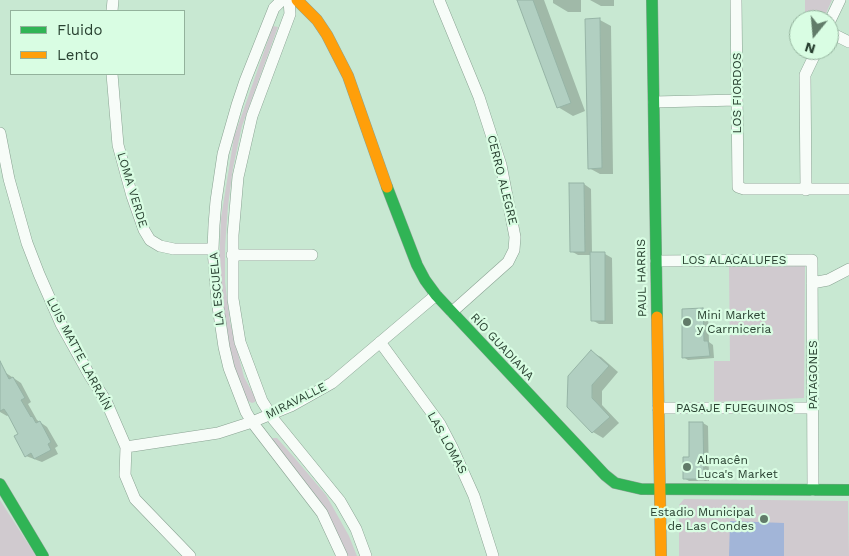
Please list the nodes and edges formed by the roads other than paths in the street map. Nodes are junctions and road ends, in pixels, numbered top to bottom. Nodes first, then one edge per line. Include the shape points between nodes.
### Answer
1 (282, 0) edge
2 (290, 0) edge
3 (297, 0) edge
4 (439, 0) edge
5 (652, 0) edge
6 (736, 0) edge
7 (813, 60) edge
8 (112, 75) edge
9 (737, 100) junction
10 (654, 102) junction
11 (0, 133) edge
12 (849, 189) edge
13 (806, 190) junction
14 (214, 249) junction
15 (232, 255) junction
16 (312, 255) dead end
17 (812, 260) joint
18 (656, 261) junction
19 (849, 270) edge
20 (812, 283) junction
21 (436, 295) junction
22 (452, 312) junction
23 (380, 342) junction
24 (658, 408) junction
25 (813, 408) junction
26 (270, 415) junction
27 (252, 422) junction
28 (126, 447) junction
29 (0, 484) edge
30 (660, 490) junction
31 (813, 490) junction
32 (849, 490) edge
33 (43, 556) edge
34 (190, 556) edge
35 (342, 556) edge
36 (366, 556) edge
37 (493, 556) edge
38 (661, 556) edge

1 - 14 street, LA ESCUELA via 274,8 242,89 223,154 216,201
2 - 15 street, LA ESCUELA via 290,14 246,138 238,177
3 - 21 street, RÍO GUADIANA via 317,20 348,76 409,248
4 - 22 street, CERRO ALEGRE via 479,97 501,165 516,236 508,262
5 - 10 street, PAUL HARRIS
6 - 9 street, LOS FIORDOS
7 - 13 street via 806,75
8 - 14 street, LOMA VERDE via 118,145 144,230 150,240 160,246
9 - 10 street
9 - 13 street, LOS FIORDOS via 738,187
10 - 18 street, PAUL HARRIS
11 - 28 street, LUIS MATTE LARRAÍN via 17,212 39,274 61,324 106,401
12 - 13 street
14 - 27 street, LA ESCUELA via 224,347 236,387
15 - 16 street
15 - 26 street, LA ESCUELA via 233,299 240,342
17 - 18 street, LOS ALACALUFES
17 - 20 street, PATAGONES
18 - 24 street, PAUL HARRIS
19 - 20 street
20 - 25 street, PATAGONES
21 - 22 street, RÍO GUADIANA
21 - 23 street, MIRAVALLE
22 - 30 street, RÍO GUADIANA via 605,475 627,487
23 - 26 street, MIRAVALLE via 332,383
23 - 37 street, LAS LOMAS via 440,424 474,496
24 - 25 street, PASAJE FUEGUINOS
24 - 30 street, PAUL HARRIS
25 - 31 street, PATAGONES
26 - 27 street, MIRAVALLE
26 - 36 street, LA ESCUELA via 340,501
27 - 28 street, MIRAVALLE via 218,432
27 - 35 street, LA ESCUELA via 322,513
28 - 34 street, LUIS MATTE LARRAÍN via 125,475 135,499
29 - 33 street
30 - 31 street, RÍO GUADIANA
30 - 38 street, PAUL HARRIS
31 - 32 street, RÍO GUADIANA

